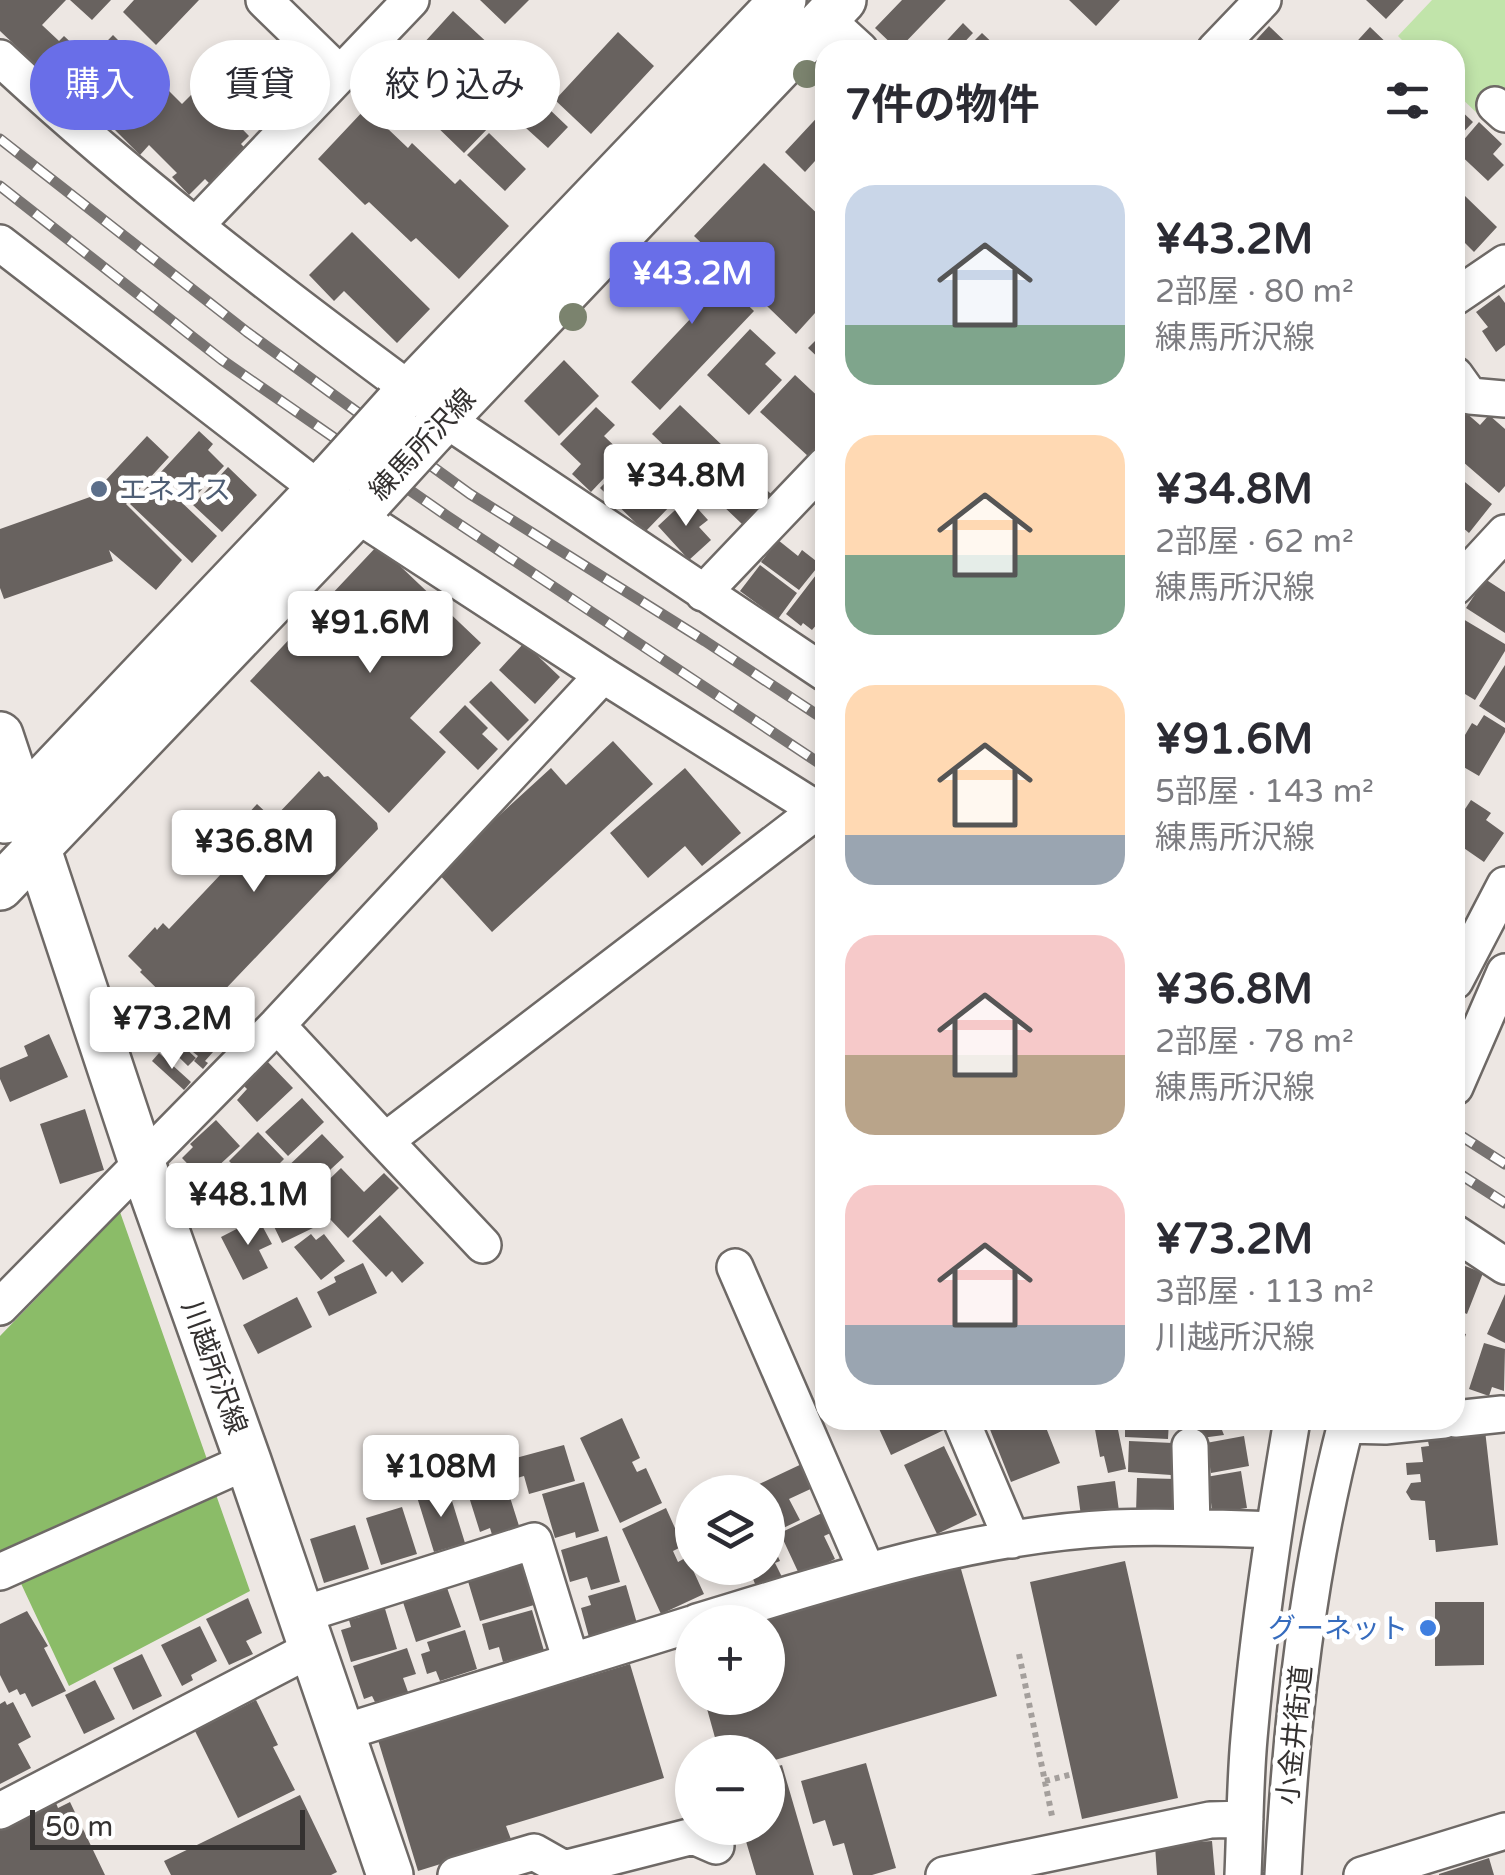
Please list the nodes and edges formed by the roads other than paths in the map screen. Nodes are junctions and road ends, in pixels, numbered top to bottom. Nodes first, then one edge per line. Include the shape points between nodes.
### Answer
1 (264, 0) edge
2 (411, 0) edge
3 (782, 0) edge
4 (1263, 0) edge
5 (834, 9) edge
6 (854, 40) edge
7 (1224, 40) edge
8 (0, 58) edge
9 (340, 74) junction
10 (196, 225) junction
11 (0, 243) edge
12 (1505, 262) edge
13 (1465, 290) edge
14 (1465, 389) edge
15 (403, 397) junction
16 (1505, 399) edge
17 (439, 425) junction
18 (815, 476) edge
19 (344, 495) junction
20 (1505, 532) edge
21 (1465, 576) edge
22 (703, 593) junction
23 (815, 666) edge
24 (602, 675) junction
25 (0, 735) edge
26 (815, 808) edge
27 (815, 817) edge
28 (20, 825) edge
29 (1505, 885) edge
30 (0, 887) edge
31 (1465, 962) edge
32 (1505, 972) edge
33 (276, 1025) junction
34 (1465, 1064) edge
35 (385, 1141) junction
36 (142, 1163) junction
37 (1465, 1240) edge
38 (483, 1245) dead end
39 (1505, 1266) edge
40 (735, 1267) dead end
41 (0, 1307) edge
42 (1502, 1414) dead end
43 (1465, 1418) edge
44 (966, 1430) edge
45 (1290, 1430) edge
46 (1344, 1430) edge
47 (1190, 1446) dead end
48 (248, 1461) junction
49 (1192, 1527) junction
50 (1273, 1530) junction
51 (1012, 1540) junction
52 (868, 1570) junction
53 (0, 1572) edge
54 (754, 1605) edge
55 (675, 1629) edge
56 (307, 1632) junction
57 (571, 1661) junction
58 (342, 1733) junction
59 (0, 1810) edge
60 (1245, 1819) junction
61 (1505, 1831) edge
62 (716, 1846) dead end
63 (378, 1870) edge
64 (994, 1871) edge
65 (456, 1875) edge
66 (944, 1875) edge
67 (1243, 1875) edge
68 (1283, 1875) edge
69 (1362, 1875) edge

1 - 9 street
2 - 9 street
3 - 15 main road, 練馬所沢線
4 - 7 street
5 - 6 street
5 - 17 main road, 練馬所沢線
8 - 10 street
9 - 10 street
10 - 15 street
11 - 19 street
12 - 13 street
14 - 16 street via 1470,396
15 - 19 main road, 練馬所沢線, bridge
17 - 19 main road, 練馬所沢線, bridge
17 - 22 street
18 - 22 street
19 - 24 street
19 - 28 main road, 練馬所沢線
20 - 21 street
22 - 23 street
24 - 26 street
24 - 33 street
25 - 28 main road, 川越所沢線
27 - 35 street
28 - 30 main road, 練馬所沢線
28 - 36 main road, 川越所沢線
29 - 31 street
32 - 34 street
33 - 35 street
33 - 36 street
35 - 38 street
36 - 41 street
36 - 48 main road, 川越所沢線
37 - 39 street
40 - 52 street
42 - 43 street
44 - 51 street
45 - 50 street
46 - 68 street, 小金井街道 via 1311,1584
47 - 49 street
48 - 53 street
48 - 56 main road, 川越所沢線
49 - 50 street
49 - 51 street
50 - 60 street
51 - 52 street
52 - 54 street
55 - 57 street
56 - 57 street via 534,1541
56 - 58 main road, 川越所沢線
56 - 59 street
57 - 58 street
58 - 63 main road, 川越所沢線
60 - 64 street via 1210,1820
60 - 67 street
61 - 69 street
62 - 65 street via 693,1836 564,1869 534,1852
64 - 66 street

